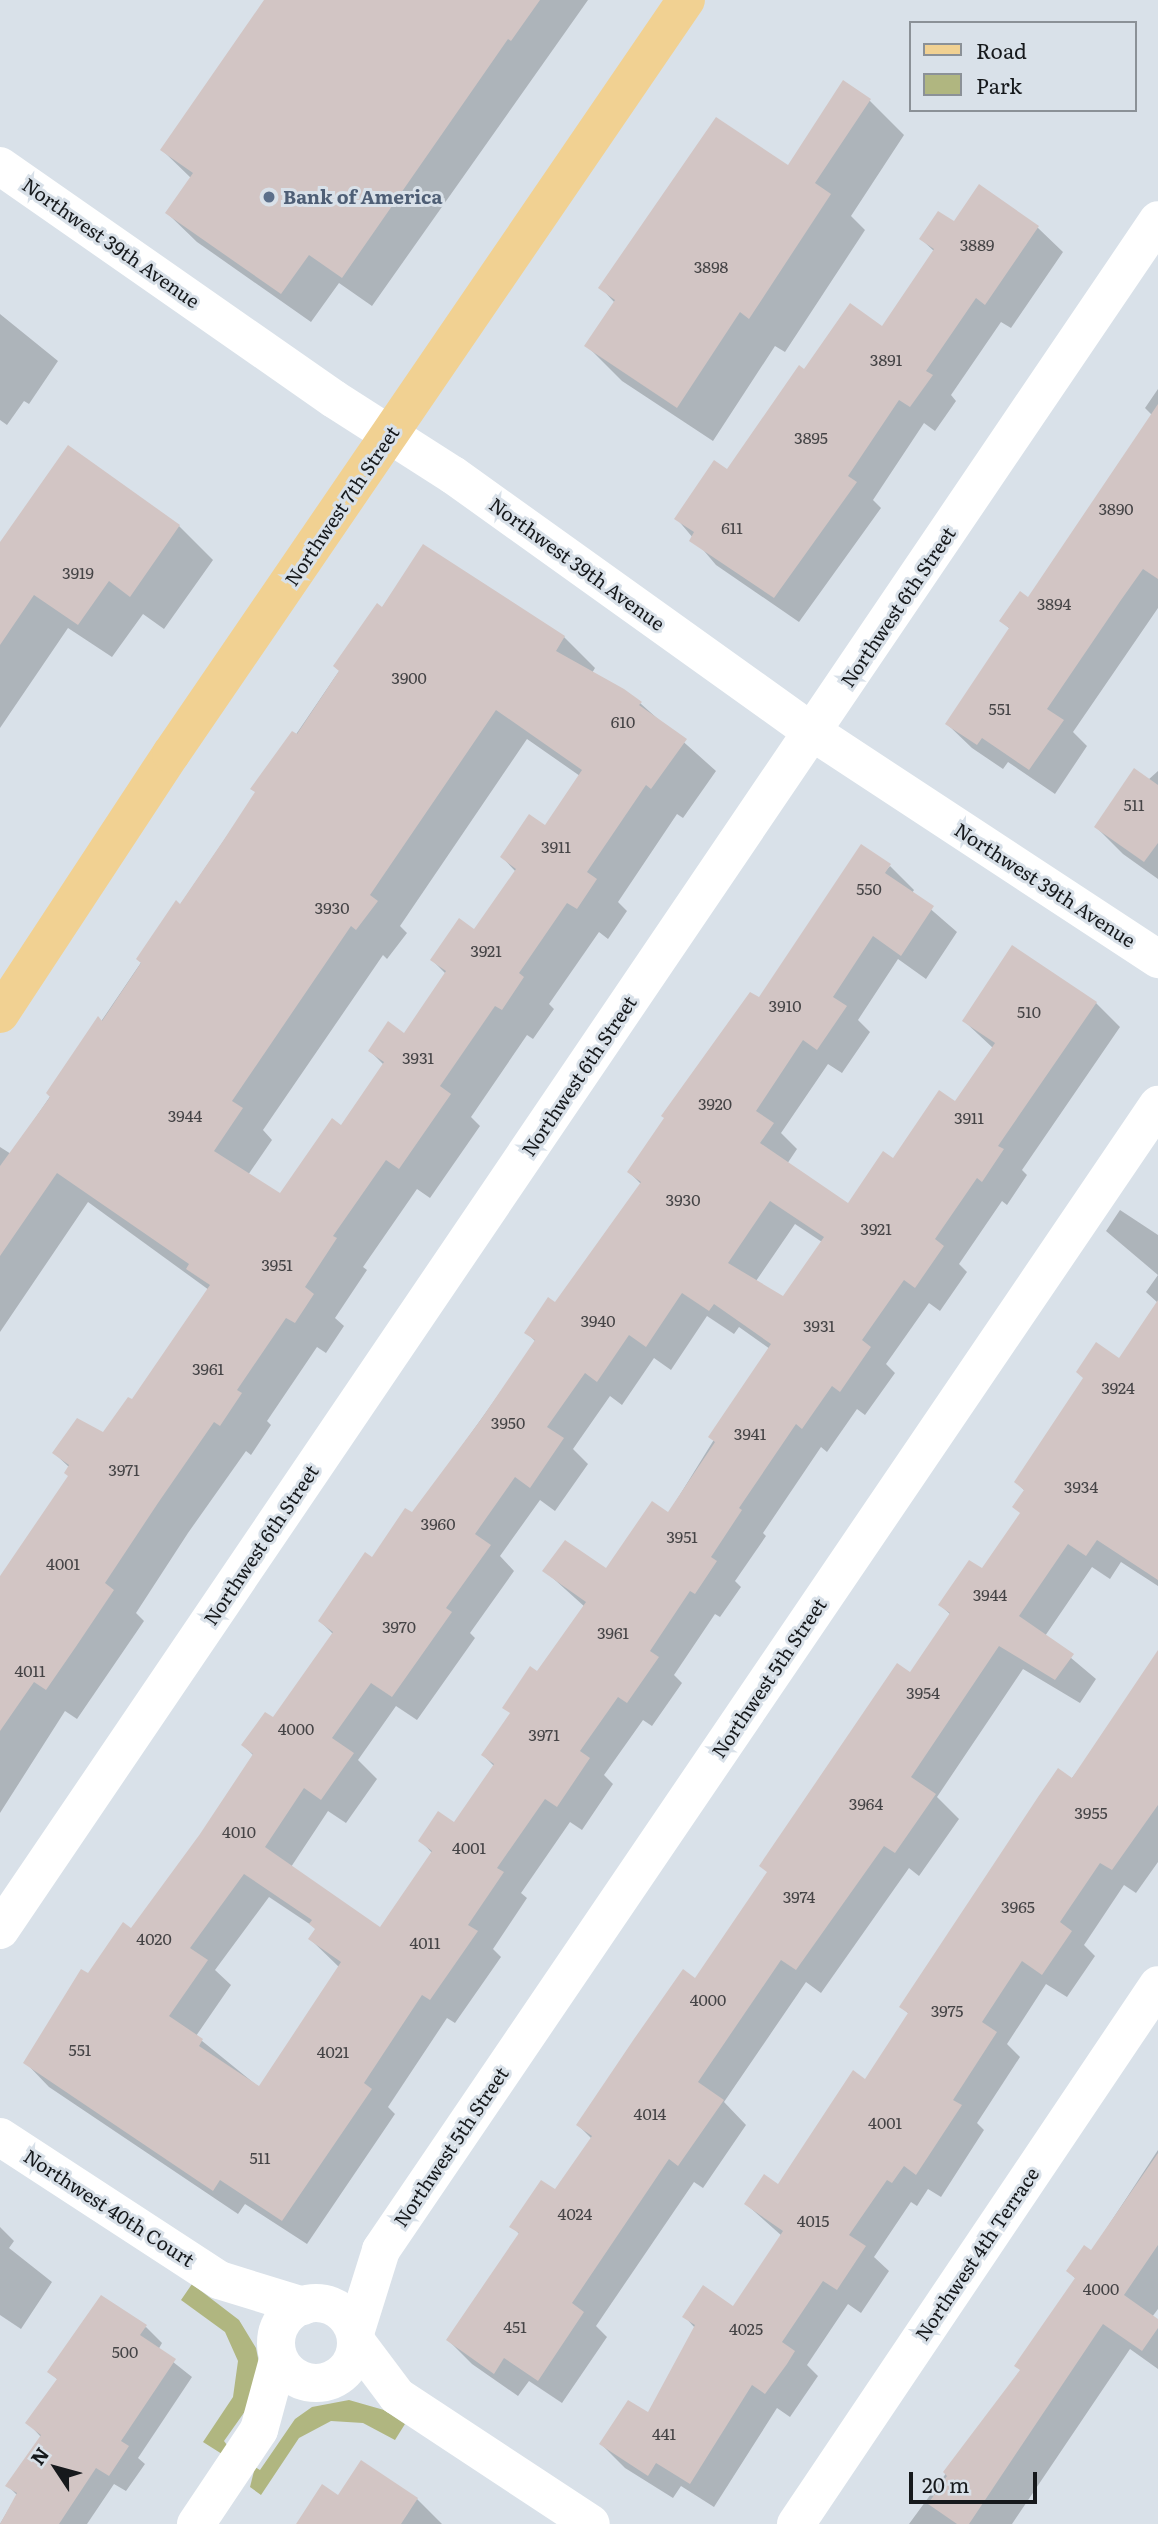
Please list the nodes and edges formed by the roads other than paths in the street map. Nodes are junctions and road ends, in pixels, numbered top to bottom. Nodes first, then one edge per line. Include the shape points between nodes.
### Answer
1 (686, 0) edge
2 (0, 166) edge
3 (1158, 220) edge
4 (390, 437) junction
5 (814, 733) junction
6 (1158, 959) edge
7 (5, 997) edge
8 (1158, 1105) edge
9 (0, 1930) edge
10 (1158, 1985) edge
11 (0, 2137) edge
12 (381, 2250) junction
13 (219, 2280) junction
14 (309, 2305) junction
15 (357, 2337) junction
16 (276, 2354) junction
17 (325, 2381) junction
18 (397, 2396) junction
19 (259, 2430) junction
20 (196, 2524) edge
21 (591, 2524) edge
22 (796, 2524) edge

1 - 4 main road, Northwest 7th Street
2 - 4 street, Northwest 39th Avenue
3 - 5 street, Northwest 6th Street
4 - 5 street, Northwest 39th Avenue via 453,475
4 - 7 main road, Northwest 7th Street
5 - 6 street, Northwest 39th Avenue
5 - 9 street, Northwest 6th Street
8 - 12 street, Northwest 5th Street
10 - 22 street, Northwest 4th Terrace
11 - 13 street, Northwest 40th Court
12 - 14 street, Northwest 5th Street
12 - 15 street, Northwest 5th Street
13 - 14 street, Northwest 40th Court
13 - 16 street, Northwest 40th Court
14 - 15 street via 343,2312
14 - 16 street via 283,2322
15 - 17 street via 349,2368
15 - 18 street
16 - 17 street via 289,2374
16 - 19 street
17 - 18 street
17 - 19 street
18 - 21 street
19 - 20 street

